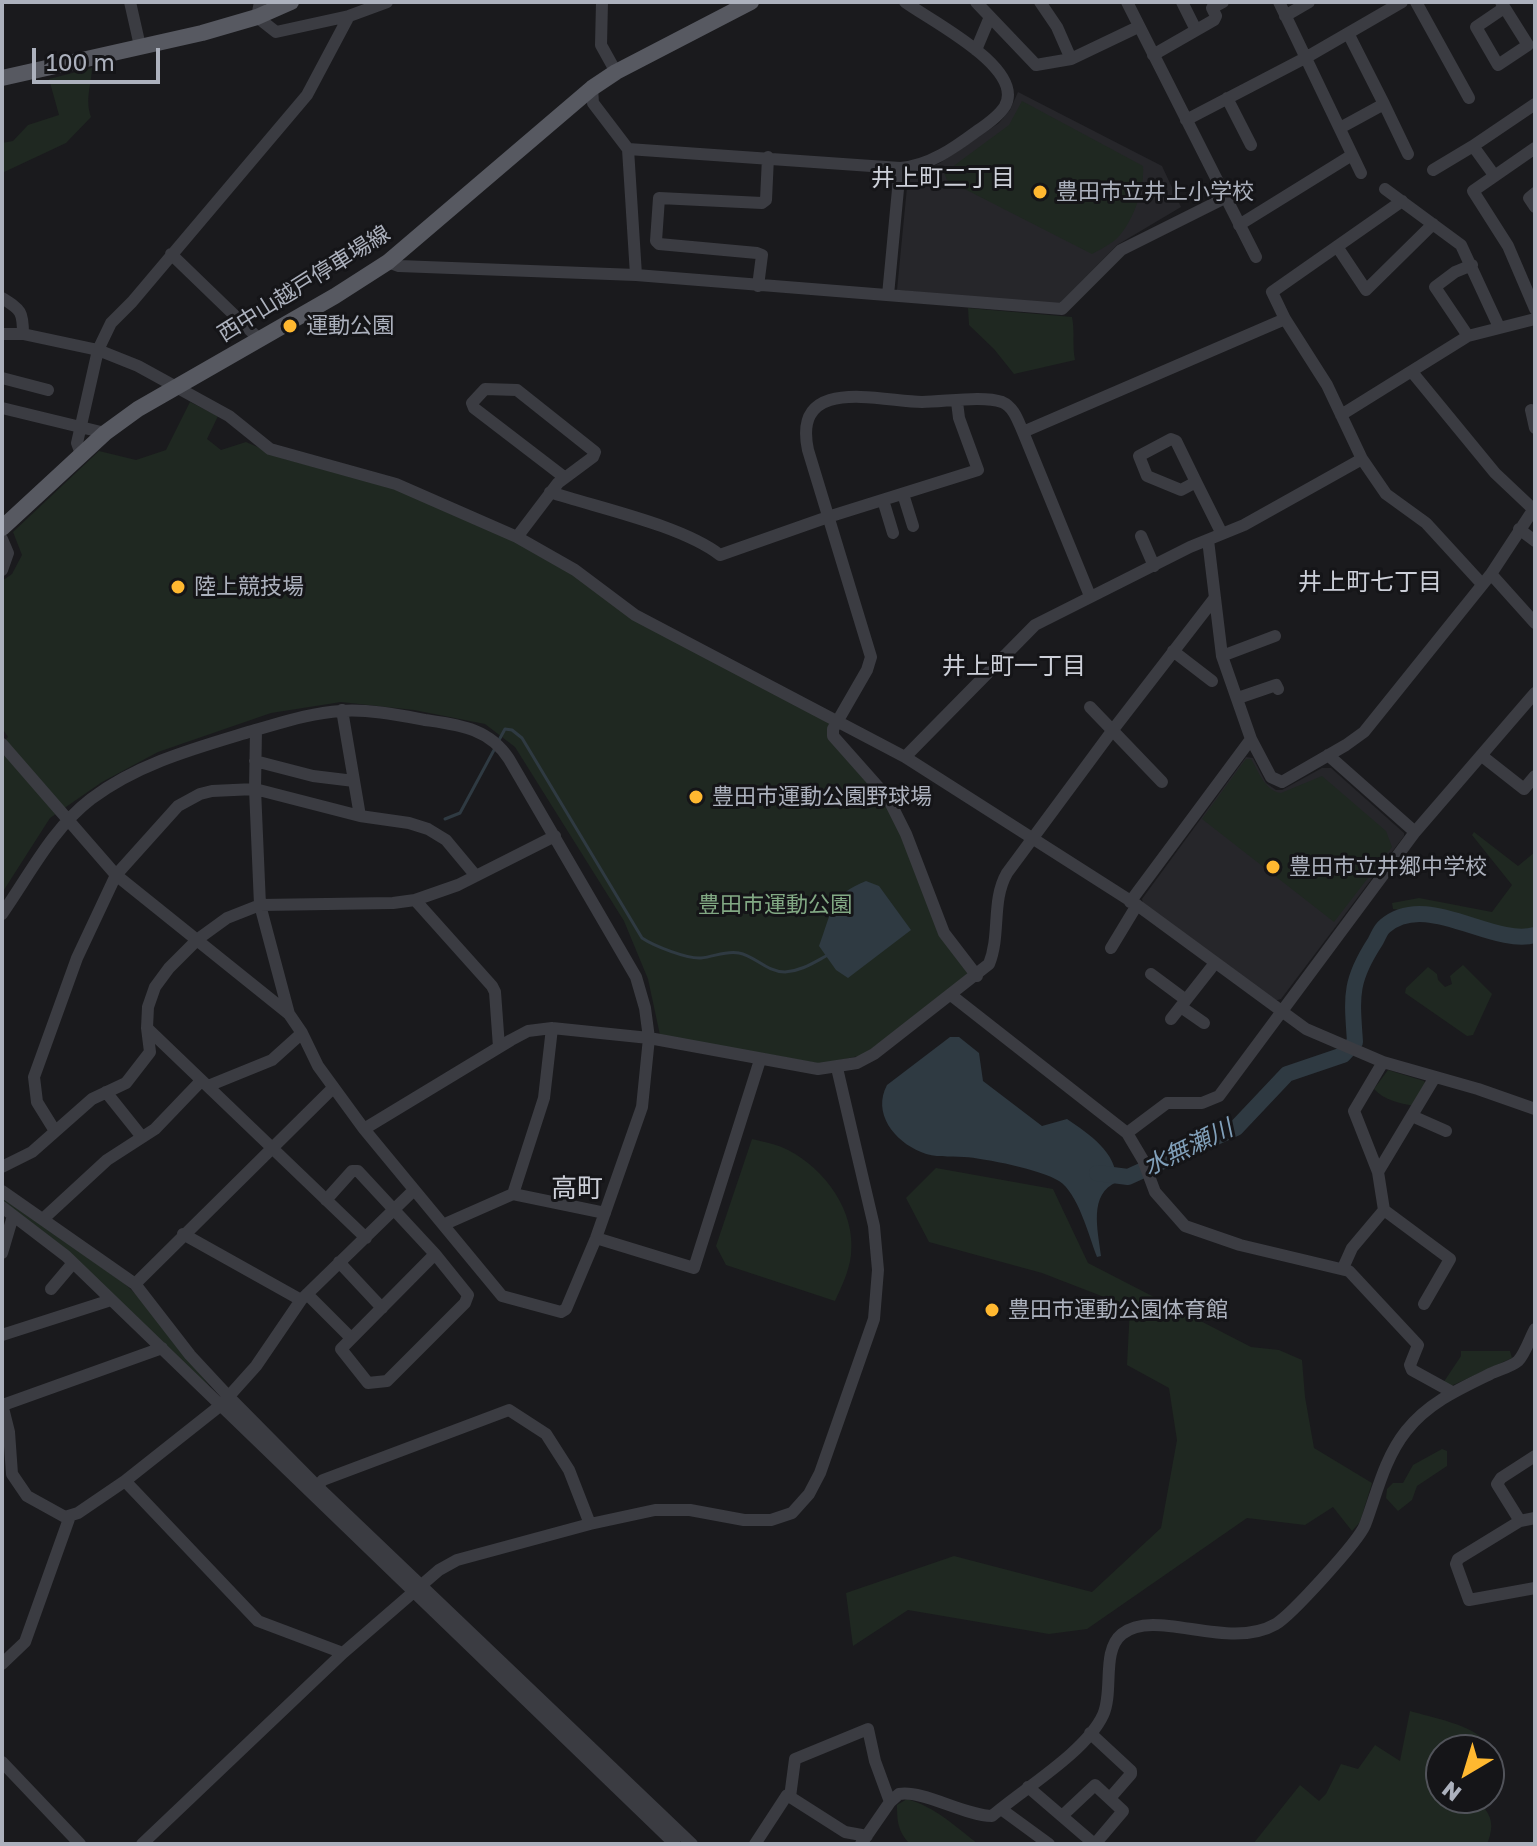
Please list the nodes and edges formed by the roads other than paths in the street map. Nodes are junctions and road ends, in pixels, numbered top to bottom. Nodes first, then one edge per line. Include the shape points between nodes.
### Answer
1 (130, 2) edge
2 (291, 2) edge
3 (387, 2) edge
4 (602, 2) edge
5 (751, 2) edge
6 (905, 2) edge
7 (976, 2) edge
8 (1040, 2) edge
9 (1182, 2) edge
10 (1223, 2) edge
11 (1279, 2) edge
12 (1309, 2) edge
13 (1402, 2) edge
14 (1416, 2) edge
15 (1133, 4) edge
16 (1503, 5) edge
17 (728, 7) edge
18 (258, 10) edge
19 (349, 16) junction
20 (1285, 16) junction
21 (989, 19) junction
22 (1138, 27) junction
23 (1196, 30) junction
24 (1348, 33) junction
25 (140, 46) junction
26 (976, 50) junction
27 (1153, 55) junction
28 (1307, 57) junction
29 (1071, 59) junction
30 (616, 72) junction
31 (2, 78) edge
32 (592, 88) junction
33 (1227, 98) junction
34 (1469, 98) dead end
35 (1384, 104) junction
36 (1535, 104) edge
37 (1186, 120) junction
38 (1340, 128) junction
39 (1251, 145) dead end
40 (1473, 146) junction
41 (1535, 148) edge
42 (628, 149) junction
43 (1408, 154) dead end
44 (1352, 155) junction
45 (768, 157) junction
46 (900, 168) junction
47 (1433, 170) dead end
48 (1361, 173) dead end
49 (1494, 175) junction
50 (1385, 189) dead end
51 (1535, 193) edge
52 (1225, 198) junction
53 (1402, 201) junction
54 (1535, 207) edge
55 (1433, 224) junction
56 (1239, 225) junction
57 (1338, 248) junction
58 (171, 254) junction
59 (1256, 257) dead end
60 (388, 262) junction
61 (1472, 265) junction
62 (636, 275) junction
63 (758, 286) junction
64 (888, 295) junction
65 (2, 298) edge
66 (1535, 309) edge
67 (1285, 319) junction
68 (1535, 319) edge
69 (1499, 327) junction
70 (2, 334) edge
71 (23, 334) junction
72 (1468, 336) junction
73 (259, 339) junction
74 (98, 350) junction
75 (1412, 372) junction
76 (2, 378) edge
77 (174, 386) junction
78 (48, 390) dead end
79 (957, 402) junction
80 (2, 408) edge
81 (1531, 410) dead end
82 (1341, 415) junction
83 (80, 426) junction
84 (1535, 428) edge
85 (1023, 432) junction
86 (105, 433) junction
87 (81, 454) junction
88 (1362, 459) junction
89 (564, 477) junction
90 (1196, 482) junction
91 (550, 492) junction
92 (903, 494) junction
93 (883, 500) junction
94 (1534, 508) edge
95 (828, 517) junction
96 (913, 526) dead end
97 (2, 528) edge
98 (1519, 529) junction
99 (893, 533) dead end
100 (1222, 534) junction
101 (1141, 536) dead end
102 (517, 537) junction
103 (2, 539) edge
104 (1208, 540) junction
105 (1535, 541) edge
106 (1154, 566) junction
107 (2, 570) edge
108 (1486, 579) junction
109 (1090, 596) junction
110 (1214, 599) junction
111 (1535, 623) edge
112 (1275, 636) dead end
113 (1173, 651) junction
114 (1222, 656) junction
115 (1212, 681) dead end
116 (1278, 689) dead end
117 (1535, 693) edge
118 (1238, 698) junction
119 (1090, 707) dead end
120 (342, 710) junction
121 (837, 723) junction
122 (256, 730) junction
123 (1112, 731) junction
124 (1251, 739) junction
125 (2, 744) edge
126 (1328, 755) junction
127 (1482, 756) junction
128 (905, 757) junction
129 (255, 761) junction
130 (1535, 776) edge
131 (354, 781) junction
132 (1162, 782) dead end
133 (255, 789) junction
134 (360, 816) junction
135 (67, 821) junction
136 (1415, 832) junction
137 (555, 836) junction
138 (1030, 839) junction
139 (116, 875) junction
140 (476, 876) junction
141 (415, 900) junction
142 (1134, 904) junction
143 (260, 905) junction
144 (2, 914) edge
145 (198, 939) junction
146 (1111, 948) dead end
147 (1215, 963) junction
148 (1151, 974) dead end
149 (977, 976) junction
150 (951, 995) junction
151 (1183, 1004) junction
152 (1279, 1012) junction
153 (289, 1014) junction
154 (1171, 1019) dead end
155 (1204, 1023) dead end
156 (147, 1028) junction
157 (552, 1028) junction
158 (302, 1033) junction
159 (649, 1038) junction
160 (499, 1047) junction
161 (760, 1060) junction
162 (1383, 1062) junction
163 (837, 1068) junction
164 (1435, 1077) junction
165 (205, 1084) junction
166 (333, 1088) junction
167 (106, 1092) junction
168 (1535, 1109) edge
169 (1412, 1116) junction
170 (364, 1129) junction
171 (55, 1131) junction
172 (1446, 1131) dead end
173 (1127, 1133) junction
174 (142, 1137) junction
175 (272, 1148) junction
176 (2, 1167) edge
177 (1378, 1172) junction
178 (414, 1190) junction
179 (2, 1191) edge
180 (513, 1194) junction
181 (326, 1200) junction
182 (2, 1207) edge
183 (395, 1209) junction
184 (1384, 1210) junction
185 (605, 1213) junction
186 (13, 1216) junction
187 (43, 1219) junction
188 (445, 1224) junction
189 (183, 1234) junction
190 (366, 1238) junction
191 (596, 1238) junction
192 (2, 1253) edge
193 (435, 1254) junction
194 (339, 1262) junction
195 (73, 1263) junction
196 (1343, 1268) junction
197 (135, 1284) junction
198 (51, 1289) dead end
199 (304, 1297) junction
200 (111, 1300) junction
201 (1424, 1304) dead end
202 (382, 1308) junction
203 (1535, 1329) edge
204 (2, 1335) edge
205 (351, 1338) junction
206 (162, 1348) junction
207 (1452, 1392) junction
208 (225, 1401) junction
209 (2, 1404) edge
210 (1535, 1456) edge
211 (7, 1477) edge
212 (125, 1481) junction
213 (317, 1486) junction
214 (70, 1516) junction
215 (1535, 1518) edge
216 (1520, 1521) junction
217 (590, 1524) junction
218 (1535, 1588) edge
219 (417, 1589) junction
220 (343, 1653) junction
221 (2, 1664) edge
222 (1090, 1733) junction
223 (2, 1762) edge
224 (1028, 1787) junction
225 (790, 1797) junction
226 (1110, 1798) junction
227 (890, 1802) junction
228 (1001, 1809) junction
229 (1062, 1816) junction
230 (864, 1840) edge
231 (80, 1844) edge
232 (142, 1844) edge
233 (675, 1844) edge
234 (692, 1844) edge
235 (755, 1844) edge
236 (1049, 1844) edge

1 - 25 street
2 - 18 main road
3 - 19 street
4 - 30 street via 601,45
5 - 17 main road, 西中山越戸停車場線
6 - 26 street
7 - 21 street
8 - 29 street
9 - 23 street
10 - 23 street via 1212,8 1214,20
11 - 20 street
12 - 20 street
13 - 24 street
14 - 34 street
15 - 22 street
16 - 16 street via 1476,27 1498,65 1528,45
17 - 30 main road, 西中山越戸停車場線
18 - 19 street via 276,32
18 - 25 main road via 202,33
19 - 58 street via 307,95
20 - 28 street
21 - 26 street
21 - 29 street via 1036,65
22 - 27 street
22 - 29 street
23 - 27 street
24 - 28 street
24 - 35 street
25 - 31 main road
26 - 46 street via 1003,76 1004,107 941,155
27 - 37 street
28 - 33 street
28 - 38 street
30 - 32 main road, 西中山越戸停車場線
32 - 42 street via 593,103
32 - 60 main road, 西中山越戸停車場線
33 - 37 street
33 - 39 street
35 - 38 street
35 - 43 street
36 - 40 street
37 - 52 street
38 - 44 street
40 - 47 street
40 - 49 street
41 - 49 street
42 - 45 street
42 - 62 street
44 - 48 street
44 - 56 street
45 - 46 street
45 - 63 street via 762,203 659,198 659,244 762,255
46 - 64 street
49 - 66 street via 1473,191 1508,246
50 - 53 street
51 - 54 street via 1529,198
52 - 56 street
52 - 64 street via 1121,250 1062,309
53 - 55 street
53 - 57 street
55 - 57 street via 1366,290
55 - 61 street via 1461,245
56 - 59 street
57 - 67 street via 1272,292
58 - 73 street
58 - 74 street via 111,323
60 - 62 street
60 - 73 main road, 西中山越戸停車場線
61 - 69 street
61 - 72 street via 1435,287
62 - 63 street
63 - 64 street
65 - 71 street via 19,309
67 - 82 street
67 - 85 street
68 - 69 street
69 - 72 street
70 - 71 street
71 - 74 street
72 - 75 street
73 - 77 main road, 西中山越戸停車場線
74 - 77 street
74 - 83 street
75 - 82 street
75 - 94 street via 1495,473
76 - 78 street
77 - 86 main road, 西中山越戸停車場線
77 - 102 street via 229,416 270,449 396,484
79 - 85 street via 1005,404
79 - 92 street via 978,470
79 - 95 street via 838,396 817,407 806,427 806,441
80 - 83 street
81 - 84 street
82 - 88 street
83 - 86 street
83 - 87 street
85 - 109 street
86 - 87 main road, 西中山越戸停車場線
87 - 97 main road, 西中山越戸停車場線
88 - 100 street
88 - 108 street via 1390,499 1426,523
89 - 89 street via 595,452 517,390 485,389 472,403 474,408
89 - 91 street
90 - 90 street via 1181,490 1147,476 1139,456 1176,441
90 - 100 street
91 - 95 street via 682,534 720,555
91 - 102 street
92 - 93 street
92 - 96 street
93 - 95 street
93 - 99 street
94 - 98 street
95 - 121 street via 871,657
98 - 105 street
98 - 108 street
100 - 104 street
101 - 106 street
102 - 121 street via 575,570 635,615
103 - 107 street via 8,553
104 - 106 street
104 - 110 street
106 - 109 street
108 - 111 street
108 - 126 street via 1364,732
109 - 128 street via 1035,625
110 - 113 street
110 - 114 street
112 - 114 street
113 - 115 street
113 - 123 street
114 - 118 street
116 - 118 street via 1276,685
117 - 127 street
118 - 124 street
119 - 123 street
120 - 122 street
120 - 131 street
120 - 137 street via 466,726 491,738
121 - 128 street
121 - 149 street via 833,736 888,798 944,933
122 - 129 street
122 - 135 street via 134,772
123 - 132 street
123 - 138 street
124 - 126 street via 1275,781
124 - 142 street
125 - 135 street
126 - 136 street
127 - 130 street via 1524,789
127 - 136 street
128 - 138 street
129 - 131 street
129 - 133 street
131 - 134 street
133 - 134 street
133 - 139 street via 212,791 178,806
133 - 143 street
134 - 140 street via 428,829 453,846
135 - 139 street
135 - 144 street
136 - 152 street
137 - 140 street
137 - 159 street via 636,977
138 - 142 street
138 - 149 street via 1002,884 994,952
139 - 145 street
139 - 171 street via 77,958 35,1070 37,1102
140 - 141 street
141 - 143 street
141 - 160 street via 492,986
142 - 146 street
142 - 147 street
143 - 145 street via 227,918
143 - 153 street
145 - 153 street
145 - 156 street via 155,987
147 - 151 street
147 - 152 street
148 - 151 street
149 - 150 street
150 - 163 street via 874,1054
150 - 173 street
151 - 154 street
151 - 155 street
152 - 162 street
152 - 173 street via 1219,1096 1202,1103 1167,1103
153 - 158 street
156 - 165 street
156 - 167 street via 148,1055 126,1083
157 - 159 street
157 - 160 street via 528,1031
157 - 180 street via 544,1098
158 - 165 street via 272,1060
158 - 166 street
159 - 161 street
159 - 185 street via 642,1107
160 - 170 street
161 - 163 street
161 - 191 street via 694,1268
162 - 164 street
162 - 177 street via 1354,1111
163 - 217 street via 874,1226 878,1270 874,1319 809,1494 792,1513 771,1520 655,1510
164 - 168 street
164 - 169 street
165 - 174 street
165 - 175 street
166 - 170 street
166 - 175 street
167 - 171 street
167 - 174 street
169 - 172 street
169 - 177 street
170 - 178 street
171 - 176 street via 32,1152
173 - 196 street via 1169,1211 1197,1232
174 - 187 street via 107,1160
175 - 181 street
175 - 189 street
177 - 184 street
178 - 183 street
178 - 188 street
179 - 187 street
180 - 185 street
180 - 188 street
181 - 183 street via 355,1170
181 - 190 street
182 - 186 street
183 - 190 street
183 - 193 street
184 - 196 street via 1352,1248
184 - 201 street via 1450,1259
185 - 191 street
186 - 192 street
186 - 195 street
187 - 197 street
188 - 191 street via 502,1296 561,1312
189 - 197 street
189 - 199 street
190 - 194 street
193 - 202 street
193 - 205 street via 468,1295 465,1303 387,1381 368,1383 341,1349
194 - 199 street
194 - 202 street
195 - 198 street
195 - 200 street
196 - 207 street via 1418,1345 1412,1370
197 - 208 street
199 - 205 street
199 - 208 street
200 - 204 street
200 - 206 street
202 - 205 street
203 - 207 street via 1518,1361
206 - 208 street
206 - 209 street
207 - 222 street via 1421,1413 1404,1433 1378,1482 1363,1528 1276,1623 1227,1635 1145,1625 1118,1638 1105,1713
208 - 212 street
208 - 213 street
208 - 219 street
209 - 211 street via 9,1432
210 - 216 street via 1497,1484
211 - 214 street via 56,1514
212 - 214 street
212 - 220 street via 258,1621
213 - 217 street via 509,1410 546,1434 569,1470
213 - 219 street
214 - 221 street via 25,1642
215 - 216 street
216 - 218 street via 1456,1564 1469,1600
217 - 219 street via 457,1560
219 - 220 street
219 - 233 street
219 - 234 street
220 - 232 street
222 - 224 street
222 - 226 street via 1131,1771
223 - 231 street
224 - 228 street
224 - 229 street
225 - 227 street via 795,1759 868,1729
225 - 230 street
225 - 235 street
226 - 229 street via 1092,1786
226 - 229 street via 1122,1814 1095,1844
227 - 228 street via 906,1793 987,1816
227 - 230 street
228 - 236 street

